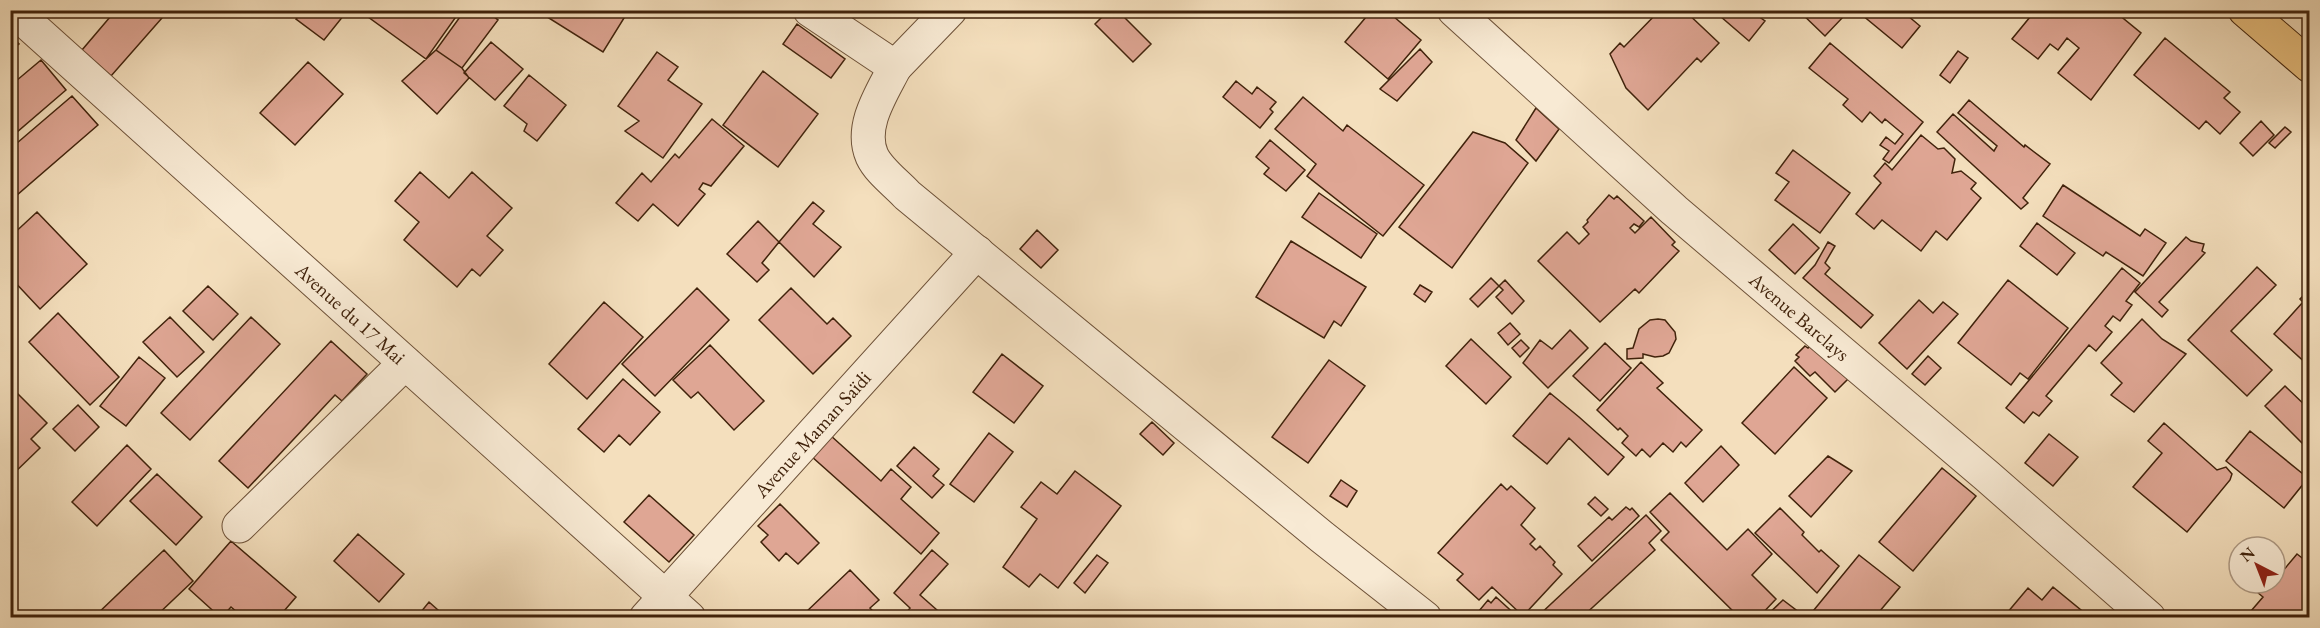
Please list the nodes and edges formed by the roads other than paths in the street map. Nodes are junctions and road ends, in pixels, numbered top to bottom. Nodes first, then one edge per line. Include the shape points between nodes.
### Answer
1 (13, 10) edge
2 (810, 10) edge
3 (950, 10) edge
4 (1454, 10) edge
5 (2246, 10) edge
6 (2310, 66) edge
7 (895, 67) junction
8 (977, 252) junction
9 (405, 363) junction
10 (239, 526) dead end
11 (655, 607) edge
12 (689, 618) edge
13 (1425, 618) edge
14 (2149, 618) edge

1 - 9 street, Avenue du 17 Mai
2 - 7 street
3 - 7 street
4 - 14 street, Avenue Barclays via 1674,210
5 - 6 highway
7 - 8 street via 873,110 867,136 872,157 907,195
8 - 11 street, Avenue Maman Saïdi
8 - 13 street
9 - 10 street
9 - 11 street, Avenue du 17 Mai
11 - 12 street, Avenue du 17 Mai

